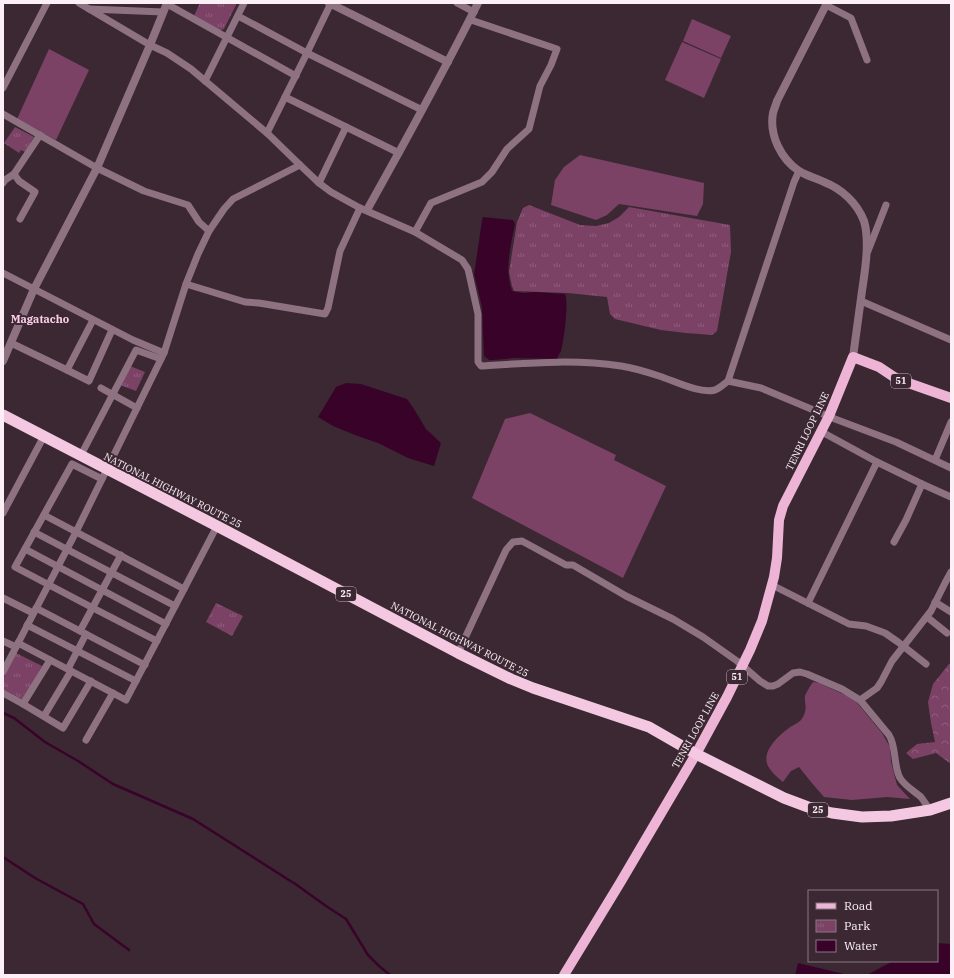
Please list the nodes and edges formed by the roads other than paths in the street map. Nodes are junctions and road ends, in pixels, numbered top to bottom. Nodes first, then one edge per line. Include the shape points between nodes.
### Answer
1 (47, 3) edge
2 (79, 3) edge
3 (244, 3) edge
4 (330, 3) edge
5 (457, 3) edge
6 (478, 3) edge
7 (826, 4) edge
8 (166, 6) edge
9 (89, 9) junction
10 (238, 16) junction
11 (472, 16) junction
12 (227, 38) junction
13 (150, 45) junction
14 (307, 53) junction
15 (867, 60) dead end
16 (448, 62) junction
17 (296, 76) junction
18 (204, 81) junction
19 (3, 88) edge
20 (285, 97) junction
21 (422, 110) junction
22 (3, 114) edge
23 (346, 127) junction
24 (267, 133) junction
25 (40, 135) junction
26 (399, 153) junction
27 (300, 165) junction
28 (97, 168) junction
29 (799, 171) junction
30 (14, 174) junction
31 (3, 183) edge
32 (319, 183) junction
33 (886, 205) dead end
34 (363, 209) junction
35 (20, 219) dead end
36 (209, 231) junction
37 (415, 232) junction
38 (866, 256) junction
39 (3, 273) edge
40 (186, 284) junction
41 (34, 289) junction
42 (861, 301) junction
43 (93, 320) junction
44 (112, 330) junction
45 (951, 340) edge
46 (10, 344) junction
47 (162, 356) junction
48 (854, 357) junction
49 (3, 361) edge
50 (67, 370) junction
51 (728, 381) junction
52 (101, 388) dead end
53 (113, 395) junction
54 (951, 398) edge
55 (137, 408) junction
56 (3, 415) edge
57 (829, 416) junction
58 (951, 422) edge
59 (822, 432) junction
60 (44, 436) junction
61 (81, 455) junction
62 (935, 460) junction
63 (878, 462) junction
64 (951, 468) edge
65 (107, 469) junction
66 (102, 479) junction
67 (922, 484) junction
68 (951, 497) edge
69 (3, 513) edge
70 (44, 515) junction
71 (217, 526) junction
72 (34, 532) junction
73 (76, 532) junction
74 (894, 542) dead end
75 (25, 549) junction
76 (67, 550) junction
77 (121, 555) junction
78 (58, 566) junction
79 (951, 572) edge
80 (111, 573) junction
81 (49, 585) junction
82 (772, 585) junction
83 (184, 588) junction
84 (103, 590) junction
85 (3, 598) edge
86 (935, 602) junction
87 (808, 603) junction
88 (175, 606) junction
89 (93, 608) junction
90 (35, 611) junction
91 (951, 612) edge
92 (927, 617) junction
93 (166, 624) junction
94 (27, 625) junction
95 (83, 633) junction
96 (947, 633) dead end
97 (3, 641) edge
98 (158, 641) junction
99 (17, 645) junction
100 (904, 646) junction
101 (77, 651) junction
102 (458, 653) junction
103 (50, 660) junction
104 (926, 664) dead end
105 (145, 665) junction
106 (742, 666) junction
107 (70, 670) junction
108 (3, 672) edge
109 (91, 681) junction
110 (136, 682) junction
111 (3, 693) edge
112 (113, 693) junction
113 (860, 700) junction
114 (23, 704) junction
115 (44, 716) junction
116 (86, 740) dead end
117 (696, 754) junction
118 (951, 803) edge
119 (930, 810) junction
120 (564, 975) edge

1 - 19 street
2 - 9 street
3 - 10 street
4 - 14 street
4 - 16 street
5 - 11 street
6 - 11 street
7 - 15 street via 851,18
7 - 29 street via 773,113 773,129 777,144 791,165
8 - 9 street
8 - 12 street
8 - 13 street
9 - 13 street
10 - 12 street
10 - 14 street
11 - 16 street
11 - 37 street via 557,49 540,86 528,129 507,149 482,182 431,202
12 - 17 street
12 - 18 street
13 - 18 street via 191,69
13 - 28 street
14 - 17 street
14 - 21 street
16 - 21 street
17 - 20 street
18 - 24 street
20 - 23 street
20 - 24 street
21 - 26 street
22 - 25 street
23 - 26 street
23 - 32 street
24 - 27 street
25 - 28 street
25 - 30 street
26 - 34 street
27 - 32 street
27 - 36 street via 233,199
28 - 36 street via 144,191 188,205 198,222
28 - 41 street
29 - 38 street via 838,188 859,210 867,236
29 - 51 street
30 - 31 street
30 - 35 street via 19,181 35,192
32 - 34 street
33 - 38 street
34 - 37 street
34 - 40 street via 340,251 325,314 245,302
36 - 40 street
37 - 51 street via 462,260 468,269 478,314 478,362 481,366 531,362 615,365 705,391 716,389
38 - 42 street
39 - 41 street
40 - 47 street
41 - 43 street
41 - 46 street
42 - 45 street
42 - 48 street
43 - 44 street
43 - 50 street
44 - 47 street
44 - 50 street via 89,381
46 - 49 street
46 - 50 street
47 - 53 street via 136,350
47 - 55 street
48 - 54 main road, 51 via 879,367 897,379
48 - 57 main road, TENRI LOOP LINE / 51
51 - 57 street via 761,388
52 - 53 street
53 - 55 street
53 - 61 street
55 - 65 street
56 - 60 highway, NATIONAL HIGHWAY ROUTE 25 / 25
57 - 59 main road, TENRI LOOP LINE / 51
57 - 62 street
58 - 62 street
59 - 63 street
59 - 82 main road, TENRI LOOP LINE / 51 via 782,510 779,520 778,558
60 - 61 highway, NATIONAL HIGHWAY ROUTE 25 / 25
60 - 69 street
61 - 65 highway, NATIONAL HIGHWAY ROUTE 25 / 25
62 - 64 street
63 - 67 street
63 - 87 street
65 - 66 street
65 - 71 highway, NATIONAL HIGHWAY ROUTE 25 / 25
66 - 70 street via 72,464
66 - 73 street
67 - 68 street
67 - 74 street
70 - 72 street
70 - 73 street
71 - 83 street
71 - 102 highway, NATIONAL HIGHWAY ROUTE 25 / 25
72 - 75 street
72 - 76 street
73 - 76 street
73 - 77 street
75 - 78 street
75 - 81 street via 15,567
76 - 78 street
76 - 80 street
77 - 80 street
77 - 83 street
78 - 81 street
78 - 84 street
79 - 86 street
80 - 84 street
80 - 88 street
81 - 89 street
81 - 90 street
82 - 87 street
82 - 106 main road, TENRI LOOP LINE / 51 via 758,631
83 - 88 street
84 - 89 street
84 - 93 street
85 - 90 street
86 - 91 street
86 - 92 street
87 - 100 street via 849,624 866,626 885,633
88 - 93 street
89 - 95 street
89 - 98 street
90 - 94 street
90 - 95 street
92 - 96 street
92 - 100 street
93 - 98 street
94 - 99 street
94 - 101 street
95 - 101 street
95 - 105 street
97 - 99 street
98 - 105 street
99 - 103 street
99 - 108 street
100 - 104 street
100 - 113 street via 877,688
101 - 107 street
101 - 110 street
102 - 106 street via 506,550 513,542 522,541 566,565 573,565 626,596 673,619 703,637
102 - 117 highway, NATIONAL HIGHWAY ROUTE 25 / 25 via 533,688 649,727
103 - 107 street
103 - 114 street
105 - 110 street
106 - 113 street via 768,686 778,684 793,673 800,672 842,689
106 - 117 main road, TENRI LOOP LINE / 51
107 - 109 street
107 - 115 street
109 - 112 street
109 - 115 street via 63,728
110 - 112 street via 126,700
111 - 114 street
112 - 116 street
113 - 119 street via 889,735 900,778
114 - 115 street
117 - 119 highway, NATIONAL HIGHWAY ROUTE 25 / 25 via 784,798 832,813 862,817
117 - 120 main road, TENRI LOOP LINE / 51
118 - 119 highway, NATIONAL HIGHWAY ROUTE 25 / 25

